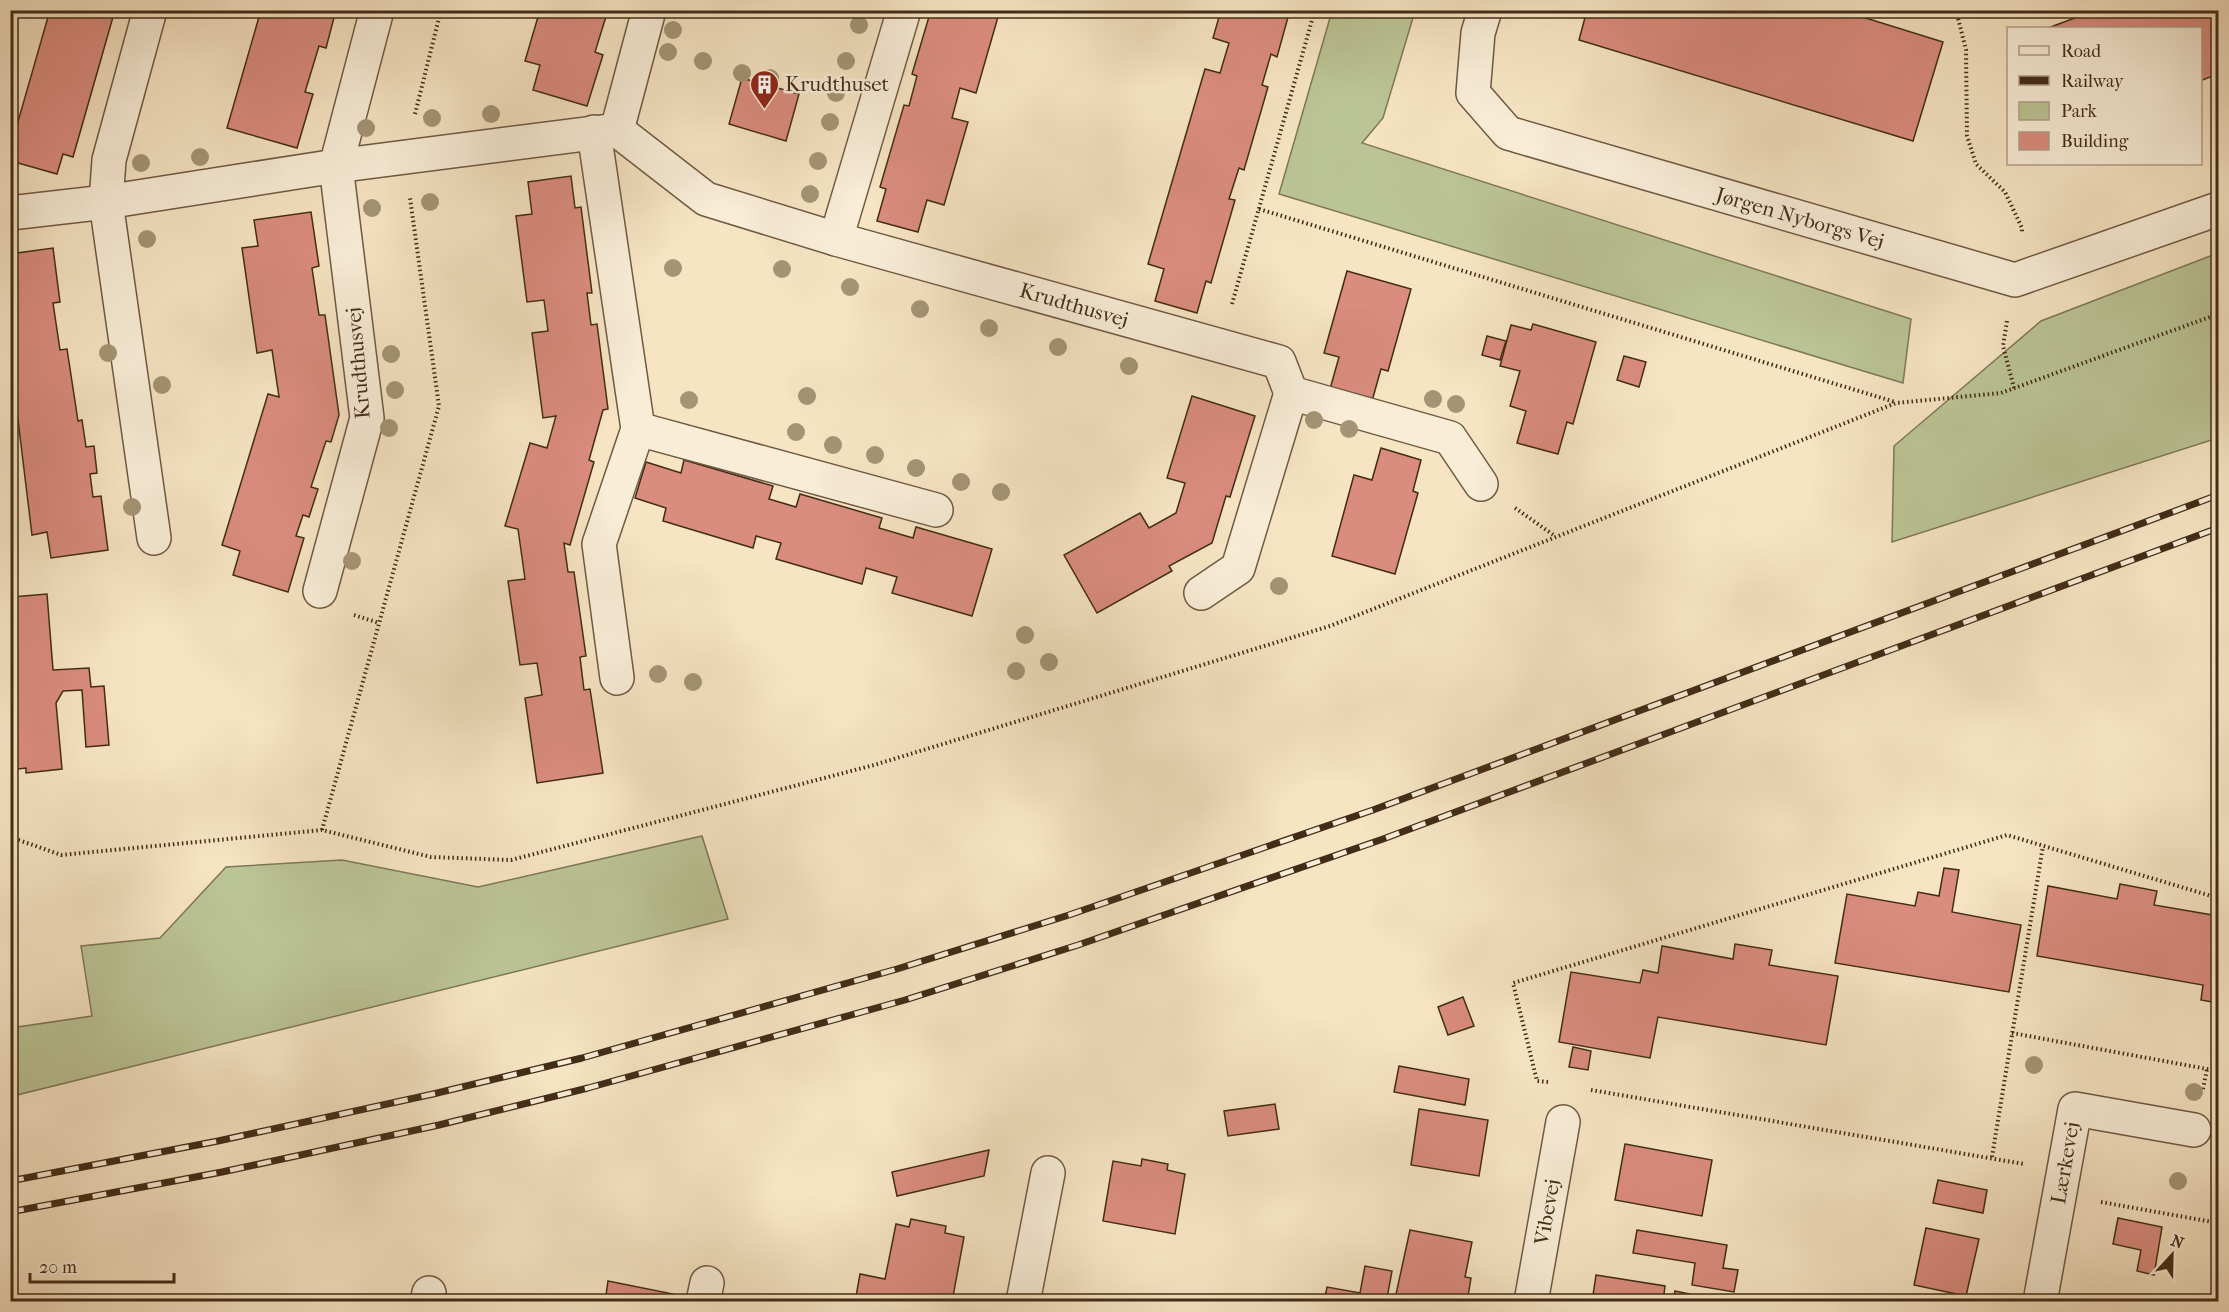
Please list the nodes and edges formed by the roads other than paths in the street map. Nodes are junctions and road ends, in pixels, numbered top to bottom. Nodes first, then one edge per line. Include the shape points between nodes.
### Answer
1 (150, 10) edge
2 (377, 10) edge
3 (649, 10) edge
4 (904, 10) edge
5 (1485, 10) edge
6 (606, 131) junction
7 (336, 166) junction
8 (106, 202) junction
9 (2218, 209) edge
10 (10, 213) edge
11 (836, 239) junction
12 (1291, 393) junction
13 (638, 429) junction
14 (1481, 484) road end
15 (936, 510) dead end
16 (154, 538) dead end
17 (320, 591) dead end
18 (1201, 593) dead end
19 (616, 678) dead end
20 (1563, 1122) dead end
21 (2194, 1130) dead end
22 (1048, 1173) dead end
23 (1023, 1302) edge
24 (1531, 1302) edge
25 (2040, 1302) edge

1 - 8 street via 109,160
2 - 7 street, Krudthusvej
3 - 6 street
4 - 11 street
5 - 9 street, Jørgen Nyborgs Vej via 1478,33 1473,93 1508,133 2015,280
6 - 7 street
6 - 11 street, Krudthusvej via 706,199
6 - 13 street
7 - 8 street
7 - 17 street, Krudthusvej via 367,418
8 - 10 street
8 - 16 street
11 - 12 street, Krudthusvej via 1279,363
12 - 14 street via 1450,438
12 - 18 street via 1238,568
13 - 15 street
13 - 19 street via 599,544
20 - 24 street, Vibevej
21 - 25 street, Lærkevej via 2075,1109
22 - 23 street

